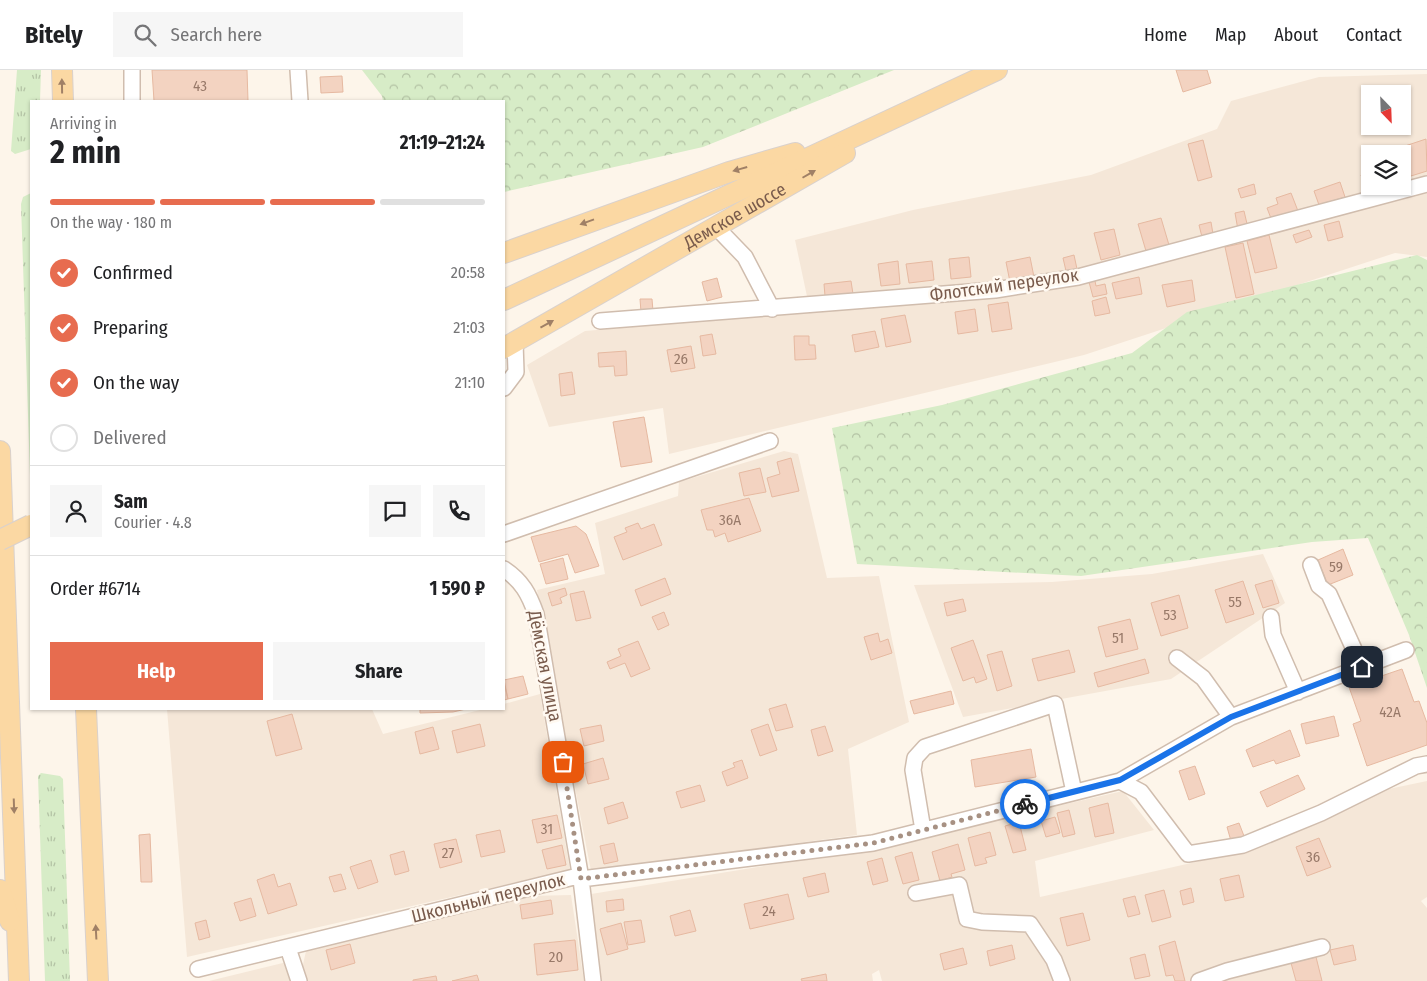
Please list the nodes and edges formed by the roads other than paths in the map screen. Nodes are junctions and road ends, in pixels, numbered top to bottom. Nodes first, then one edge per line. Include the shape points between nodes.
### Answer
1 (62, 70) edge
2 (132, 70) edge
3 (298, 70) edge
4 (997, 70) edge
5 (967, 84) junction
6 (63, 100) edge
7 (132, 100) edge
8 (300, 100) edge
9 (854, 136) junction
10 (1427, 184) edge
11 (717, 228) junction
12 (505, 253) edge
13 (505, 300) edge
14 (772, 309) junction
15 (600, 321) dead end
16 (509, 345) edge
17 (505, 387) edge
18 (770, 441) dead end
19 (0, 452) edge
20 (1, 478) edge
21 (30, 525) edge
22 (505, 534) edge
23 (0, 540) edge
24 (1311, 565) dead end
25 (505, 570) edge
26 (1271, 617) dead end
27 (1406, 650) dead end
28 (1178, 658) dead end
29 (1362, 667) junction
30 (1298, 692) junction
31 (10, 704) junction
32 (86, 710) edge
33 (96, 710) edge
34 (1231, 717) junction
35 (1427, 764) edge
36 (1120, 780) junction
37 (89, 789) junction
38 (0, 791) edge
39 (1074, 792) junction
40 (923, 830) junction
41 (581, 879) junction
42 (0, 890) edge
43 (916, 893) dead end
44 (1322, 947) dead end
45 (288, 948) junction
46 (198, 969) dead end
47 (19, 978) edge
48 (98, 981) edge
49 (299, 981) edge
50 (593, 981) edge
51 (1062, 981) edge
52 (1199, 981) edge

6 -> 1 main road
2 - 7 street
3 - 8 street
4 - 5 main road, Демское шоссе
5 - 9 main road, Демское шоссе
11 -> 5 main road, Демское шоссе
9 -> 12 main road via 729,172
9 - 13 main road, Демское шоссе
10 - 14 street, Флотский переулок via 1174,253 1043,283
11 - 14 street via 745,257
16 -> 11 main road, Демское шоссе
14 - 15 street, Флотский переулок
16 - 17 street via 516,372
18 - 22 street
19 - 20 main road
20 - 31 main road
21 - 23 main road, bridge
24 - 29 street via 1319,586 1329,594
25 - 41 street, Дёмская улица via 520,581 536,614
26 - 30 street via 1273,635
27 - 29 street, Школьный переулок
28 - 34 street via 1204,678
29 - 30 street, Школьный переулок
30 - 34 street, Школьный переулок
31 - 38 main road via 6,774
31 -> 47 main road
32 - 37 main road
33 - 37 main road
34 - 36 street, Школьный переулок
35 - 36 street via 1416,766 1321,813 1243,845 1188,854 1141,792
36 - 39 street, Школьный переулок
48 -> 37 main road
39 - 40 street, Школьный переулок
39 - 40 street via 1055,704 925,747 914,758 913,770
40 - 41 street, Школьный переулок via 873,843
41 - 45 street, Школьный переулок via 574,877
41 - 50 street, Дёмская улица
42 - 47 main road via 8,914
43 - 51 street via 959,885 967,919 1030,924 1054,960
44 - 52 street
45 - 46 street, Школьный переулок
45 - 49 street

